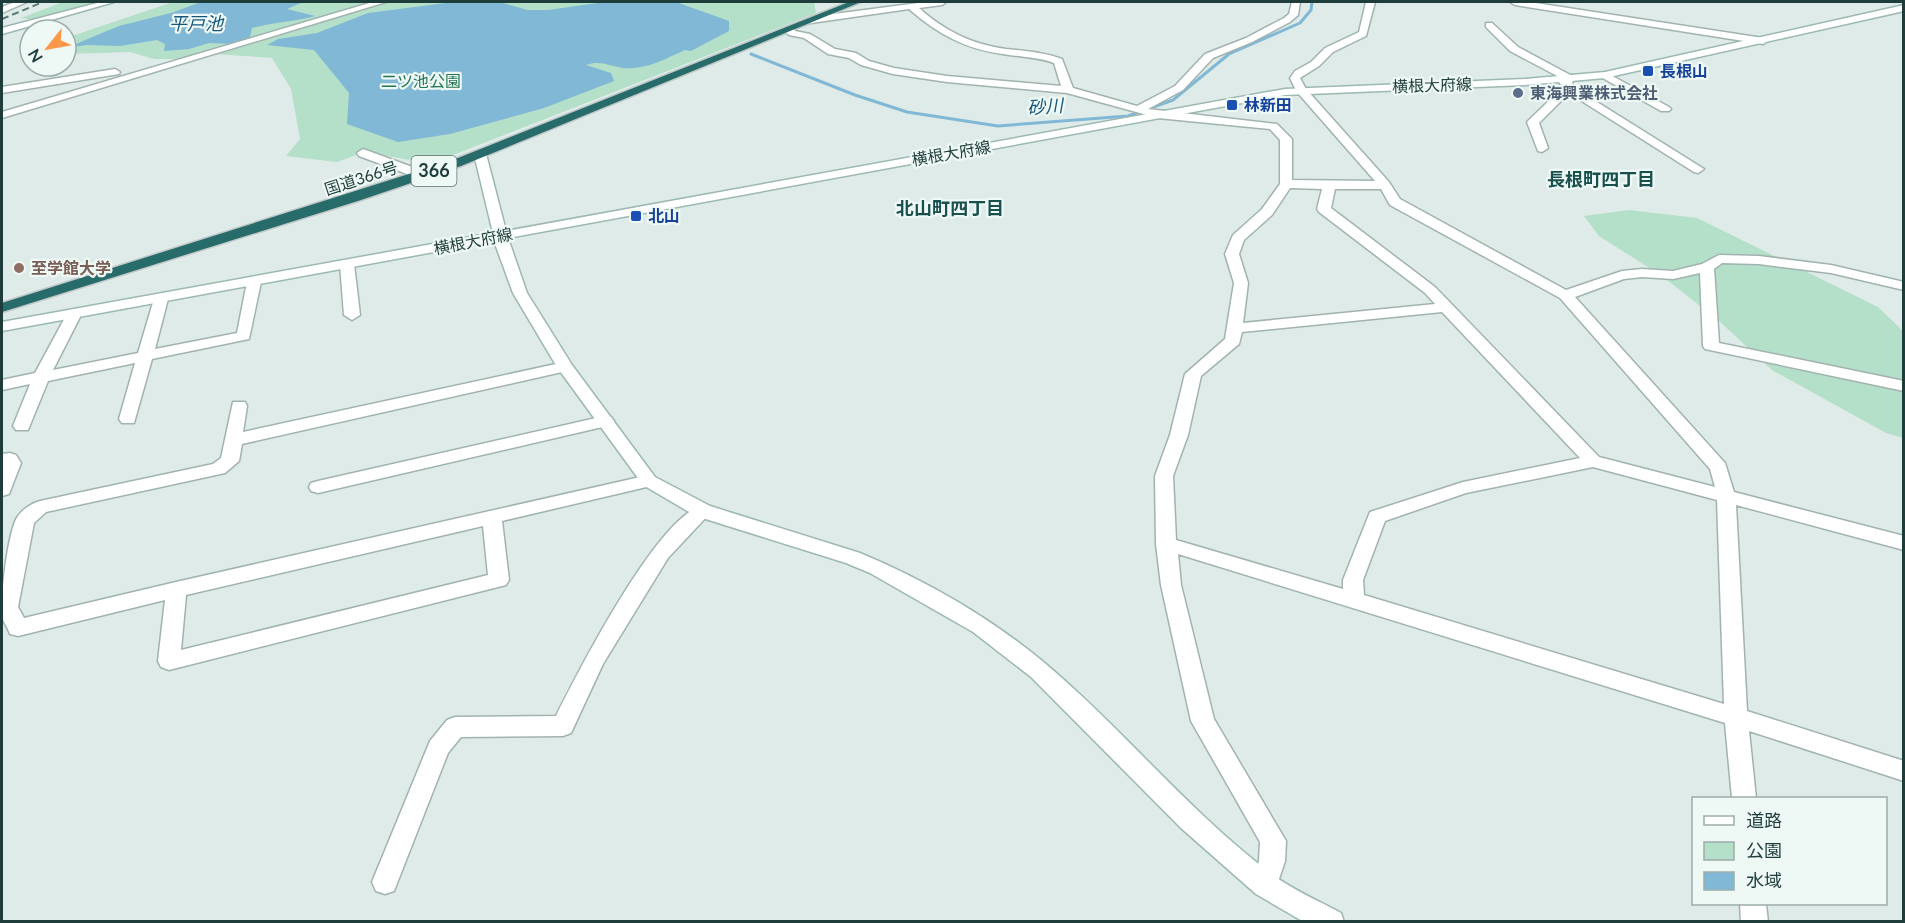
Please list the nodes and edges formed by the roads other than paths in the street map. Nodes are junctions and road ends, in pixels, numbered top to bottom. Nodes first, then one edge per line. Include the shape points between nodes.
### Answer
1 (22, 2) edge
2 (109, 2) edge
3 (381, 2) edge
4 (856, 2) edge
5 (942, 2) edge
6 (1296, 2) edge
7 (1371, 2) edge
8 (1515, 2) edge
9 (912, 7) junction
10 (1904, 8) edge
11 (2, 10) edge
12 (811, 20) junction
13 (1489, 25) dead end
14 (788, 29) junction
15 (2, 31) edge
16 (1763, 41) junction
17 (166, 66) junction
18 (1605, 75) junction
19 (1566, 82) junction
20 (2, 90) edge
21 (1068, 90) junction
22 (1301, 90) junction
23 (1139, 109) junction
24 (1665, 109) dead end
25 (2, 115) edge
26 (1158, 115) junction
27 (1542, 148) dead end
28 (363, 153) dead end
29 (480, 154) junction
30 (1698, 169) dead end
31 (422, 175) junction
32 (1287, 184) junction
33 (1329, 185) junction
34 (1385, 185) junction
35 (500, 236) junction
36 (347, 264) junction
37 (1707, 267) junction
38 (254, 282) junction
39 (1904, 286) edge
40 (1565, 295) junction
41 (161, 299) junction
42 (2, 308) edge
43 (1446, 308) junction
44 (73, 315) junction
45 (352, 315) dead end
46 (2, 327) edge
47 (1235, 328) junction
48 (143, 357) junction
49 (565, 367) junction
50 (41, 377) junction
51 (2, 385) edge
52 (1904, 386) edge
53 (239, 406) dead end
54 (128, 419) dead end
55 (605, 421) junction
56 (21, 426) dead end
57 (234, 440) junction
58 (2, 460) edge
59 (1593, 461) junction
60 (649, 480) junction
61 (318, 488) dead end
62 (2, 490) edge
63 (1726, 496) junction
64 (703, 511) junction
65 (492, 518) junction
66 (1904, 543) edge
67 (1166, 544) junction
68 (9, 556) edge
69 (176, 589) junction
70 (1354, 599) junction
71 (1736, 716) junction
72 (1904, 771) edge
73 (1744, 797) edge
74 (386, 882) dead end
75 (1265, 885) junction
76 (1753, 905) edge
77 (1331, 921) edge
78 (1755, 921) edge

1 - 11 street
2 - 15 street
3 - 17 street
4 - 12 highway, 国道366号 / 366
5 - 9 street
6 - 23 street via 1293,15 1287,20 1209,56 1179,88
7 - 22 street via 1363,34 1329,50 1299,73 1295,78
8 - 16 street
9 - 12 street
9 - 21 street via 958,42 1058,61
10 - 16 street, 横根大府線
12 - 14 highway, 国道366号 / 366
13 - 19 street via 1514,49
14 - 21 street via 832,51 893,71
14 - 29 highway, 国道366号 / 366
16 - 18 street, 横根大府線
17 - 20 street
17 - 25 street
18 - 19 street, 横根大府線
18 - 24 street
19 - 22 street, 横根大府線
19 - 27 street via 1533,122
19 - 30 street
21 - 23 street
22 - 26 street, 横根大府線
22 - 34 street
23 - 26 street
26 - 32 street via 1273,126 1286,140
26 - 35 street, 横根大府線
28 - 31 street
29 - 31 highway, 国道366号 / 366
29 - 35 street
31 - 42 highway, 国道366号 / 366
32 - 33 street
32 - 47 street via 1267,212 1238,238 1232,254 1241,283
33 - 34 street
33 - 43 street via 1324,209 1430,290
34 - 40 street via 1395,202
35 - 36 street, 横根大府線
35 - 49 street via 519,293
36 - 38 street, 横根大府線
36 - 45 street
37 - 39 street via 1719,259 1759,260 1832,270
37 - 40 street via 1673,275 1622,275
37 - 52 street via 1712,346
38 - 41 street, 横根大府線
38 - 48 street via 244,336
40 - 63 street via 1719,467
41 - 44 street, 横根大府線
41 - 48 street
43 - 47 street
43 - 59 street
44 - 46 street, 横根大府線
44 - 50 street
47 - 67 street via 1233,341 1193,374 1179,435 1164,476
48 - 50 street
48 - 54 street
49 - 55 street
49 - 57 street
50 - 51 street
50 - 56 street
53 - 57 street
55 - 60 street
55 - 61 street
57 - 68 street via 230,461 219,469 40,507 25,520
58 - 62 street via 10,459 12,463
59 - 63 street
59 - 70 street via 1463,488 1377,517 1353,580
60 - 64 street
60 - 65 street
63 - 66 street
63 - 71 street
64 - 74 street via 660,553 594,661 563,726 455,727 438,748
64 - 75 street via 853,558 981,626 1039,671 1190,820
65 - 69 street
65 - 69 street via 499,580 169,661
67 - 70 street
67 - 75 street via 1171,585 1203,721 1273,841
68 - 69 street via 8,607 18,628
70 - 71 street
71 - 72 street
71 - 73 street
75 - 77 street
76 - 78 street

